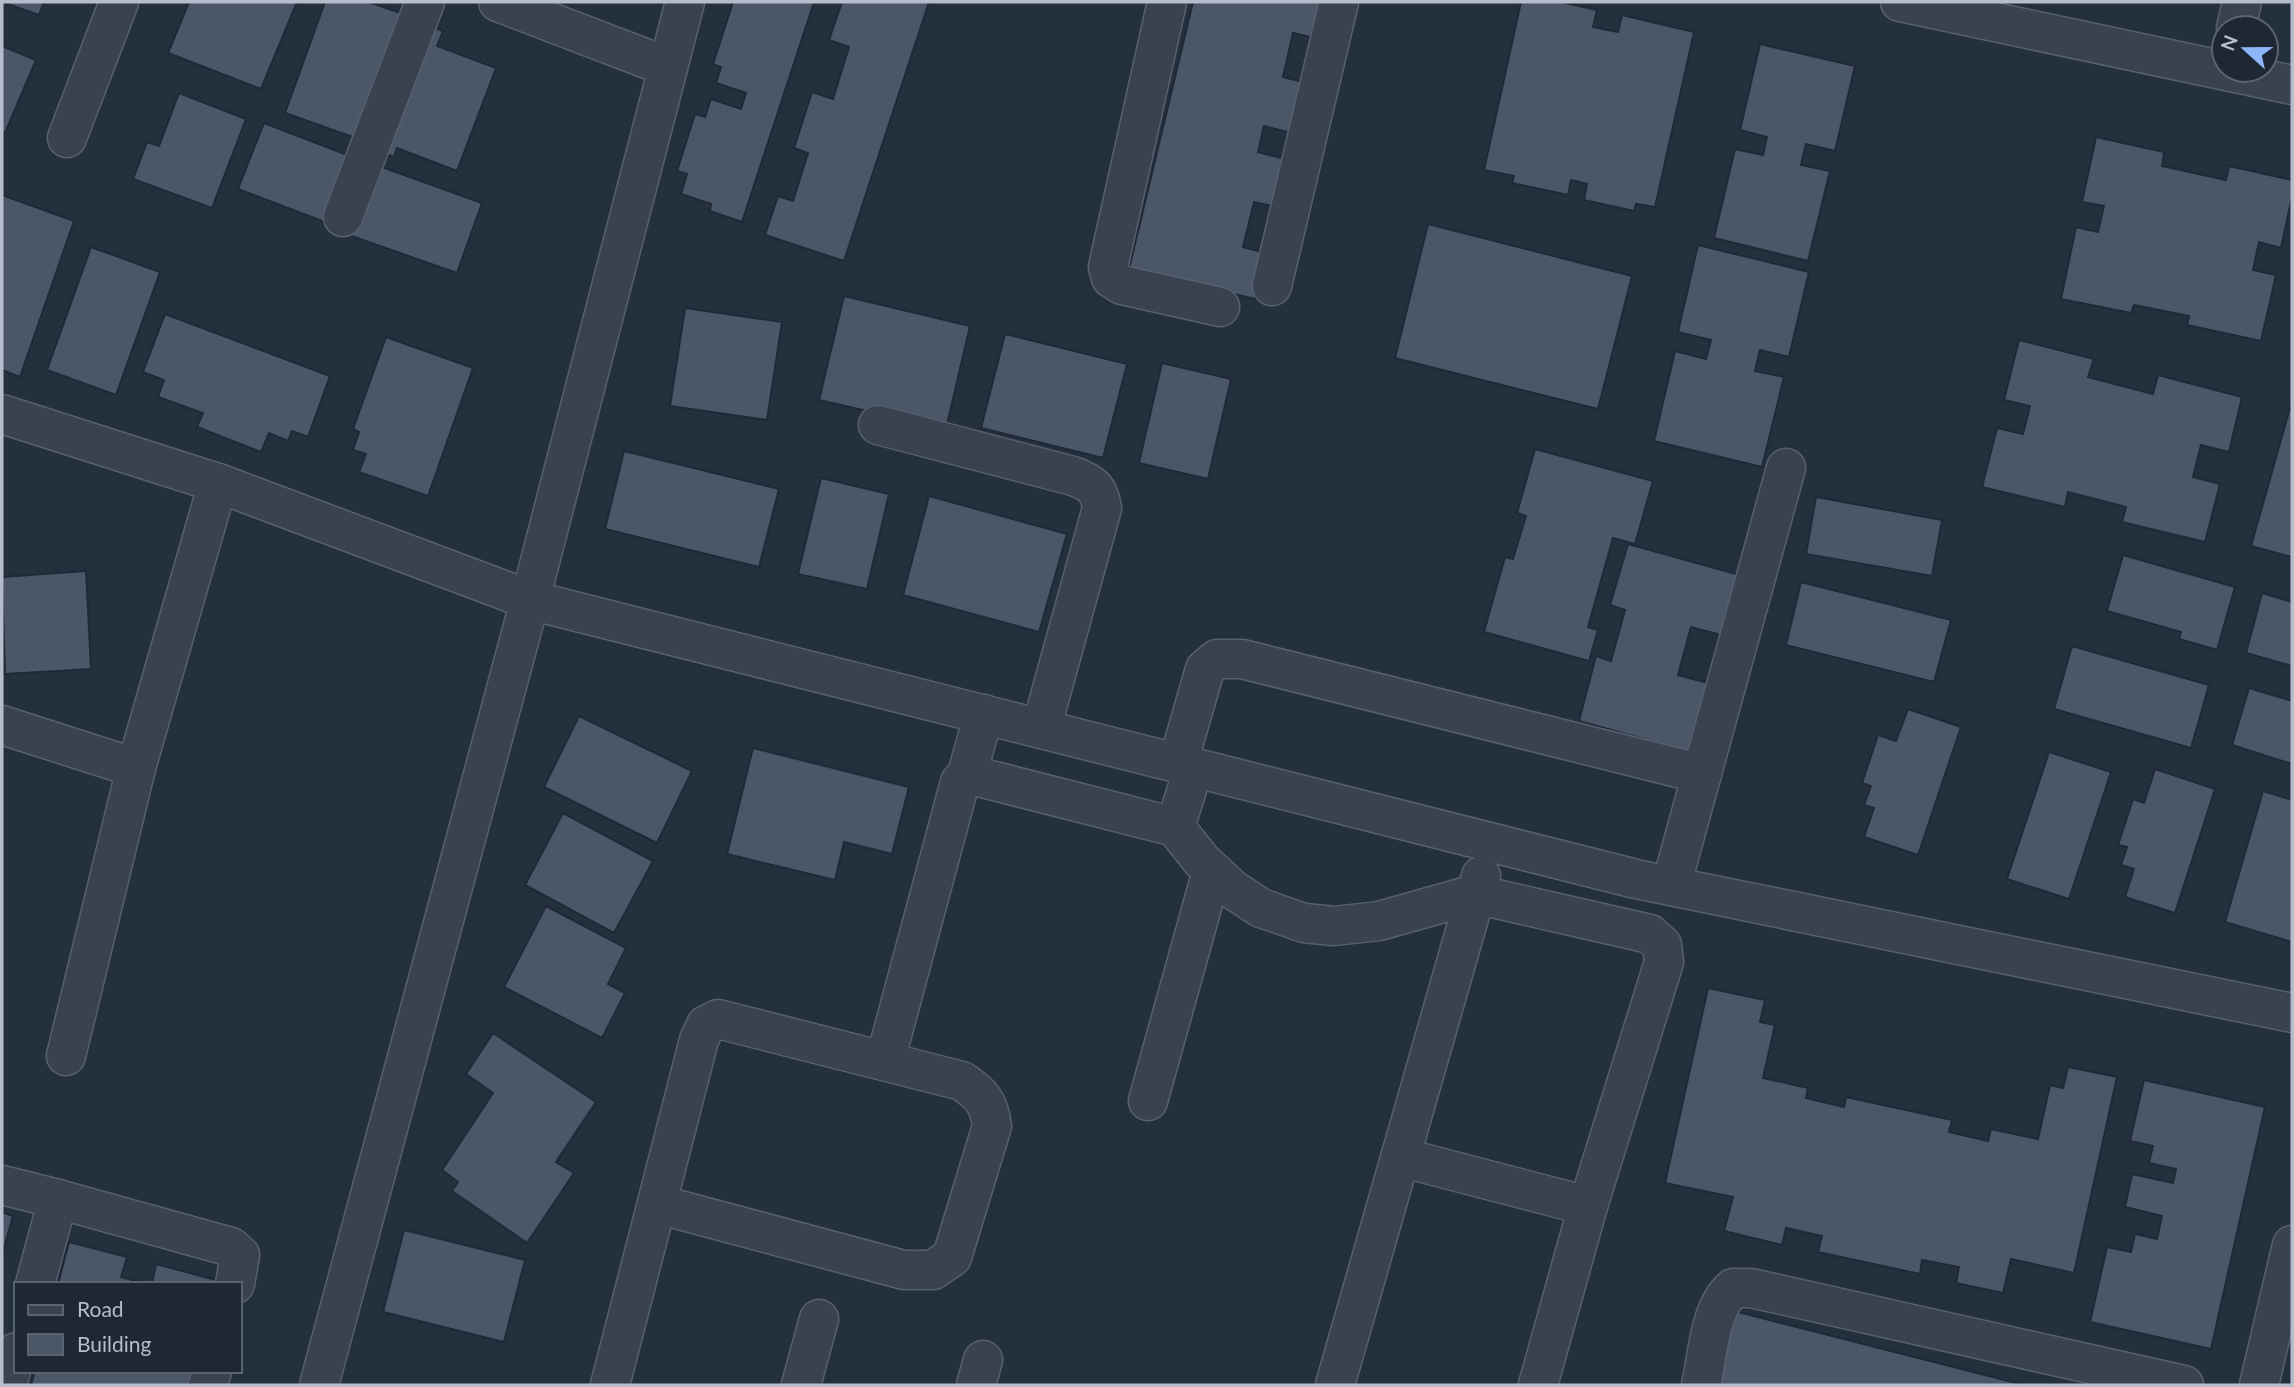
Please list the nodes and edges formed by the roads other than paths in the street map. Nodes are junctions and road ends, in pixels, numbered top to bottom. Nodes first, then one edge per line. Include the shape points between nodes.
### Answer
1 (119, 2) edge
2 (425, 2) edge
3 (498, 2) edge
4 (685, 2) edge
5 (1167, 2) edge
6 (1339, 2) edge
7 (1900, 2) edge
8 (1951, 7) edge
9 (668, 67) junction
10 (2210, 67) edge
11 (67, 138) dead end
12 (343, 217) dead end
13 (1272, 286) dead end
14 (1220, 307) dead end
15 (2, 414) edge
16 (878, 425) dead end
17 (1786, 468) dead end
18 (218, 483) junction
19 (530, 600) junction
20 (984, 714) junction
21 (2, 725) edge
22 (1041, 729) junction
23 (1186, 765) junction
24 (136, 768) junction
25 (967, 774) junction
26 (1702, 774) junction
27 (1175, 827) junction
28 (1491, 842) junction
29 (1212, 871) junction
30 (1671, 886) junction
31 (1475, 894) junction
32 (2292, 1013) edge
33 (66, 1056) dead end
34 (885, 1061) junction
35 (1148, 1101) dead end
36 (1400, 1157) junction
37 (2, 1185) edge
38 (58, 1199) junction
39 (657, 1204) junction
40 (1588, 1206) junction
41 (2292, 1245) edge
42 (36, 1282) edge
43 (235, 1282) edge
44 (820, 1319) dead end
45 (319, 1385) edge
46 (610, 1385) edge
47 (801, 1385) edge
48 (1335, 1385) edge
49 (1538, 1385) edge
50 (1701, 1385) edge
51 (2184, 1385) edge
52 (2259, 1385) edge

1 - 11 street
2 - 12 street
3 - 9 street
4 - 9 street
5 - 14 street via 1108,267 1111,278 1122,285
6 - 13 street
7 - 8 street
8 - 10 street
9 - 19 street
15 - 18 street
16 - 22 street via 1073,476 1092,483 1100,494 1102,509
17 - 26 street
18 - 19 street
18 - 24 street
19 - 20 street
19 - 45 street
20 - 22 street
20 - 25 street
21 - 24 street
22 - 23 street
23 - 26 street via 1205,669 1217,659 1242,659
23 - 27 street
23 - 28 street
24 - 33 street
25 - 27 street
25 - 34 street via 960,782
26 - 30 street
27 - 29 street
28 - 30 street
28 - 31 street
29 - 31 street via 1261,908 1304,923 1334,926 1379,921
29 - 35 street
30 - 32 street
31 - 36 street
31 - 40 street via 1650,934 1662,945 1664,962
34 - 39 street via 718,1019 706,1025
34 - 39 street via 962,1081 982,1095 990,1108 992,1126 952,1257 933,1270 904,1270
36 - 40 street
36 - 48 street
37 - 38 street
38 - 42 street
38 - 43 street via 231,1247 240,1255
39 - 46 street
40 - 49 street
41 - 52 street
44 - 47 street
50 - 51 street via 1725,1295 1733,1288 1751,1288

